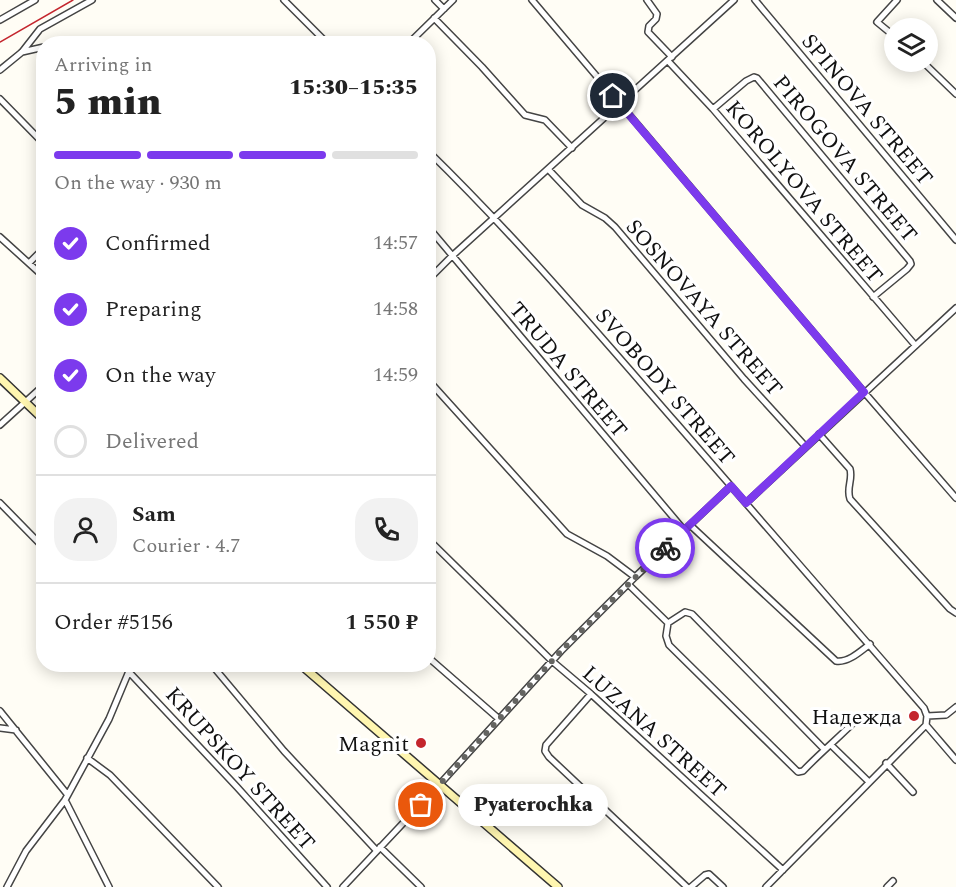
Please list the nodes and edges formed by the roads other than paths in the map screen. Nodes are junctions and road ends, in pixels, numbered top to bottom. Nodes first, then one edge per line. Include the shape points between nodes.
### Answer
1 (35, 0) edge
2 (92, 0) edge
3 (284, 0) edge
4 (435, 0) edge
5 (453, 0) edge
6 (532, 0) edge
7 (647, 0) edge
8 (734, 0) edge
9 (755, 0) edge
10 (897, 0) edge
11 (937, 0) edge
12 (444, 9) junction
13 (434, 18) junction
14 (956, 18) edge
15 (0, 20) edge
16 (884, 28) edge
17 (320, 36) edge
18 (416, 36) edge
19 (36, 49) edge
20 (22, 52) junction
21 (670, 59) junction
22 (0, 70) edge
23 (933, 72) edge
24 (956, 94) edge
25 (0, 99) edge
26 (620, 105) junction
27 (713, 108) junction
28 (36, 136) edge
29 (572, 148) junction
30 (436, 159) edge
31 (548, 169) junction
32 (495, 218) junction
33 (0, 237) edge
34 (436, 237) edge
35 (956, 240) edge
36 (36, 256) edge
37 (452, 256) junction
38 (28, 263) junction
39 (36, 270) edge
40 (436, 272) edge
41 (873, 297) junction
42 (956, 308) edge
43 (915, 345) junction
44 (0, 378) edge
45 (436, 389) edge
46 (36, 392) edge
47 (864, 392) junction
48 (24, 402) junction
49 (36, 413) edge
50 (0, 425) edge
51 (819, 434) junction
52 (806, 447) junction
53 (731, 486) junction
54 (956, 498) edge
55 (0, 503) edge
56 (746, 503) junction
57 (690, 525) junction
58 (684, 530) junction
59 (36, 540) edge
60 (436, 547) edge
61 (635, 577) junction
62 (628, 584) junction
63 (956, 613) edge
64 (668, 623) junction
65 (870, 645) junction
66 (552, 661) junction
67 (436, 664) edge
68 (129, 672) joint
69 (218, 672) edge
70 (309, 672) edge
71 (591, 694) junction
72 (956, 706) edge
73 (0, 711) edge
74 (927, 716) junction
75 (859, 717) dead end
76 (499, 718) junction
77 (926, 725) junction
78 (0, 728) edge
79 (16, 730) junction
80 (831, 745) junction
81 (824, 749) junction
82 (87, 758) junction
83 (956, 760) edge
84 (886, 763) junction
85 (868, 782) junction
86 (439, 785) junction
87 (913, 792) dead end
88 (66, 797) junction
89 (379, 849) junction
90 (783, 870) junction
91 (893, 881) dead end
92 (770, 886) edge
93 (7, 887) edge
94 (109, 887) edge
95 (218, 887) edge
96 (327, 887) edge
97 (343, 887) edge
98 (421, 887) edge
99 (558, 887) edge
100 (689, 887) edge
101 (723, 887) edge
102 (886, 887) edge

1 - 15 street
2 - 20 street via 40,30
3 - 17 street
4 - 12 street
5 - 12 street
6 - 26 street
7 - 21 street, KOROLYOVA STREET via 657,14 648,32
8 - 21 street
9 - 35 street, SPINOVA STREET
10 - 16 street via 877,22
11 - 14 street
12 - 13 street
13 - 18 street
13 - 29 street via 525,115 545,120
19 - 20 street
20 - 22 street
21 - 26 street
21 - 27 street, KOROLYOVA STREET
23 - 24 street
25 - 28 street
26 - 29 street
26 - 47 street
27 - 41 street, KOROLYOVA STREET
27 - 41 street, PIROGOVA STREET via 746,81 757,78 910,261 907,269
29 - 31 street
30 - 32 street, SVOBODY STREET
31 - 32 street
31 - 52 street, SOSNOVAYA STREET via 582,205 615,227
32 - 37 street
32 - 53 street, SVOBODY STREET
33 - 38 street
34 - 37 street, TRUDA STREET
36 - 38 street
37 - 40 street
37 - 58 street, TRUDA STREET
38 - 39 street
41 - 43 street, KOROLYOVA STREET
42 - 43 street
43 - 47 street
44 - 48 main road
45 - 61 street via 567,534
46 - 48 street
47 - 51 street
47 - 54 street
48 - 49 main road
48 - 50 street
51 - 52 street
51 - 63 street via 850,469 850,499
52 - 56 street
53 - 56 street, SVOBODY STREET
53 - 57 street
55 - 59 street
56 - 65 street, SVOBODY STREET
57 - 58 street
57 - 65 street via 836,661 842,662
58 - 61 street
60 - 66 street, LUZANA STREET
61 - 62 street
62 - 64 street
62 - 66 street
64 - 81 street via 685,612 692,614
64 - 81 street via 669,645 791,767 803,771
65 - 74 street, SVOBODY STREET
66 - 71 street, LUZANA STREET
66 - 76 street
67 - 76 street
68 - 82 street
68 - 96 street, KRUPSKOY STREET
69 - 89 street via 284,751
70 - 86 main road
71 - 90 street, LUZANA STREET
71 - 100 street via 545,751 620,826
72 - 74 street via 946,715
73 - 79 street
74 - 77 street
75 - 80 street
76 - 86 street
77 - 83 street
77 - 84 street
78 - 79 street
79 - 88 street
80 - 81 street
80 - 85 street
82 - 88 street
82 - 95 street via 110,775
84 - 85 street
84 - 87 street
85 - 90 street
86 - 89 street
86 - 99 main road
88 - 93 street via 26,851
88 - 94 street
89 - 97 street
89 - 98 street
90 - 92 street
91 - 102 street
100 - 101 street via 709,874

